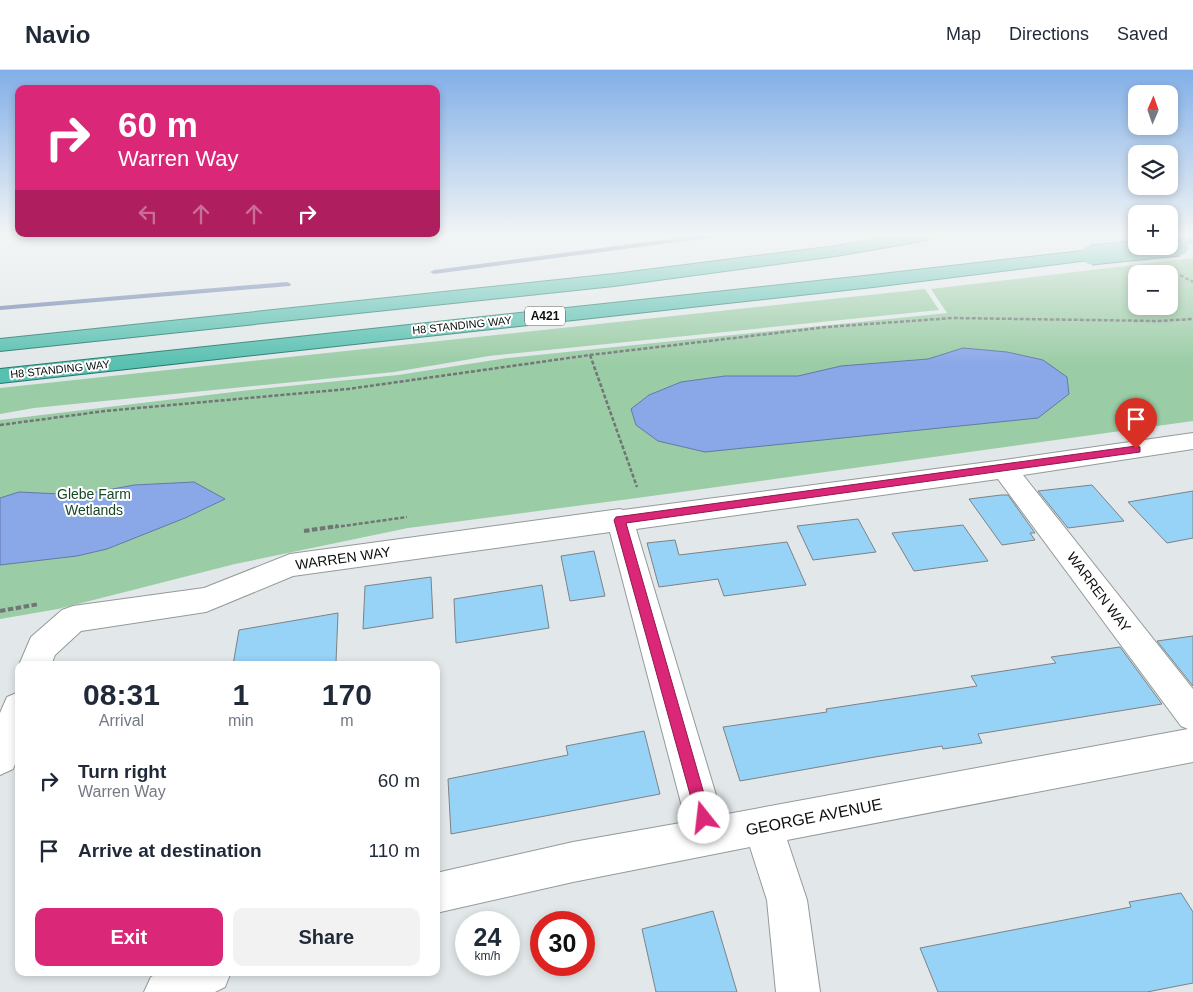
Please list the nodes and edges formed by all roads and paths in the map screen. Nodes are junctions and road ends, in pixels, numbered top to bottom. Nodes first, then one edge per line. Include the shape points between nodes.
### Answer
1 (621, 279) edge
2 (890, 279) edge
3 (1193, 319) edge
4 (0, 345) edge
5 (590, 354) junction
6 (0, 376) edge
7 (0, 426) edge
8 (1193, 441) edge
9 (1004, 469) junction
10 (646, 486) dead end
11 (620, 520) junction
12 (37, 661) edge
13 (1193, 715) edge
14 (15, 718) edge
15 (1193, 745) edge
16 (0, 757) edge
17 (763, 827) junction
18 (709, 837) junction
19 (440, 892) edge
20 (201, 976) edge
21 (166, 992) edge
22 (798, 992) edge

1 - 4 highway, A421
2 - 6 highway, H8 STANDING WAY / A421, bridge
3 - 5 path via 952,318 827,327
5 - 7 path via 348,389 105,411
5 - 10 path via 636,487
8 - 9 street, WARREN WAY
9 - 11 street, WARREN WAY
9 - 13 street, WARREN WAY
11 - 12 street, WARREN WAY via 290,564 206,600 73,619 42,647
11 - 18 street
14 - 16 street
15 - 17 street, GEORGE AVENUE
17 - 18 street, GEORGE AVENUE
17 - 22 street via 787,900
18 - 19 street, GEORGE AVENUE via 573,862
20 - 21 street

